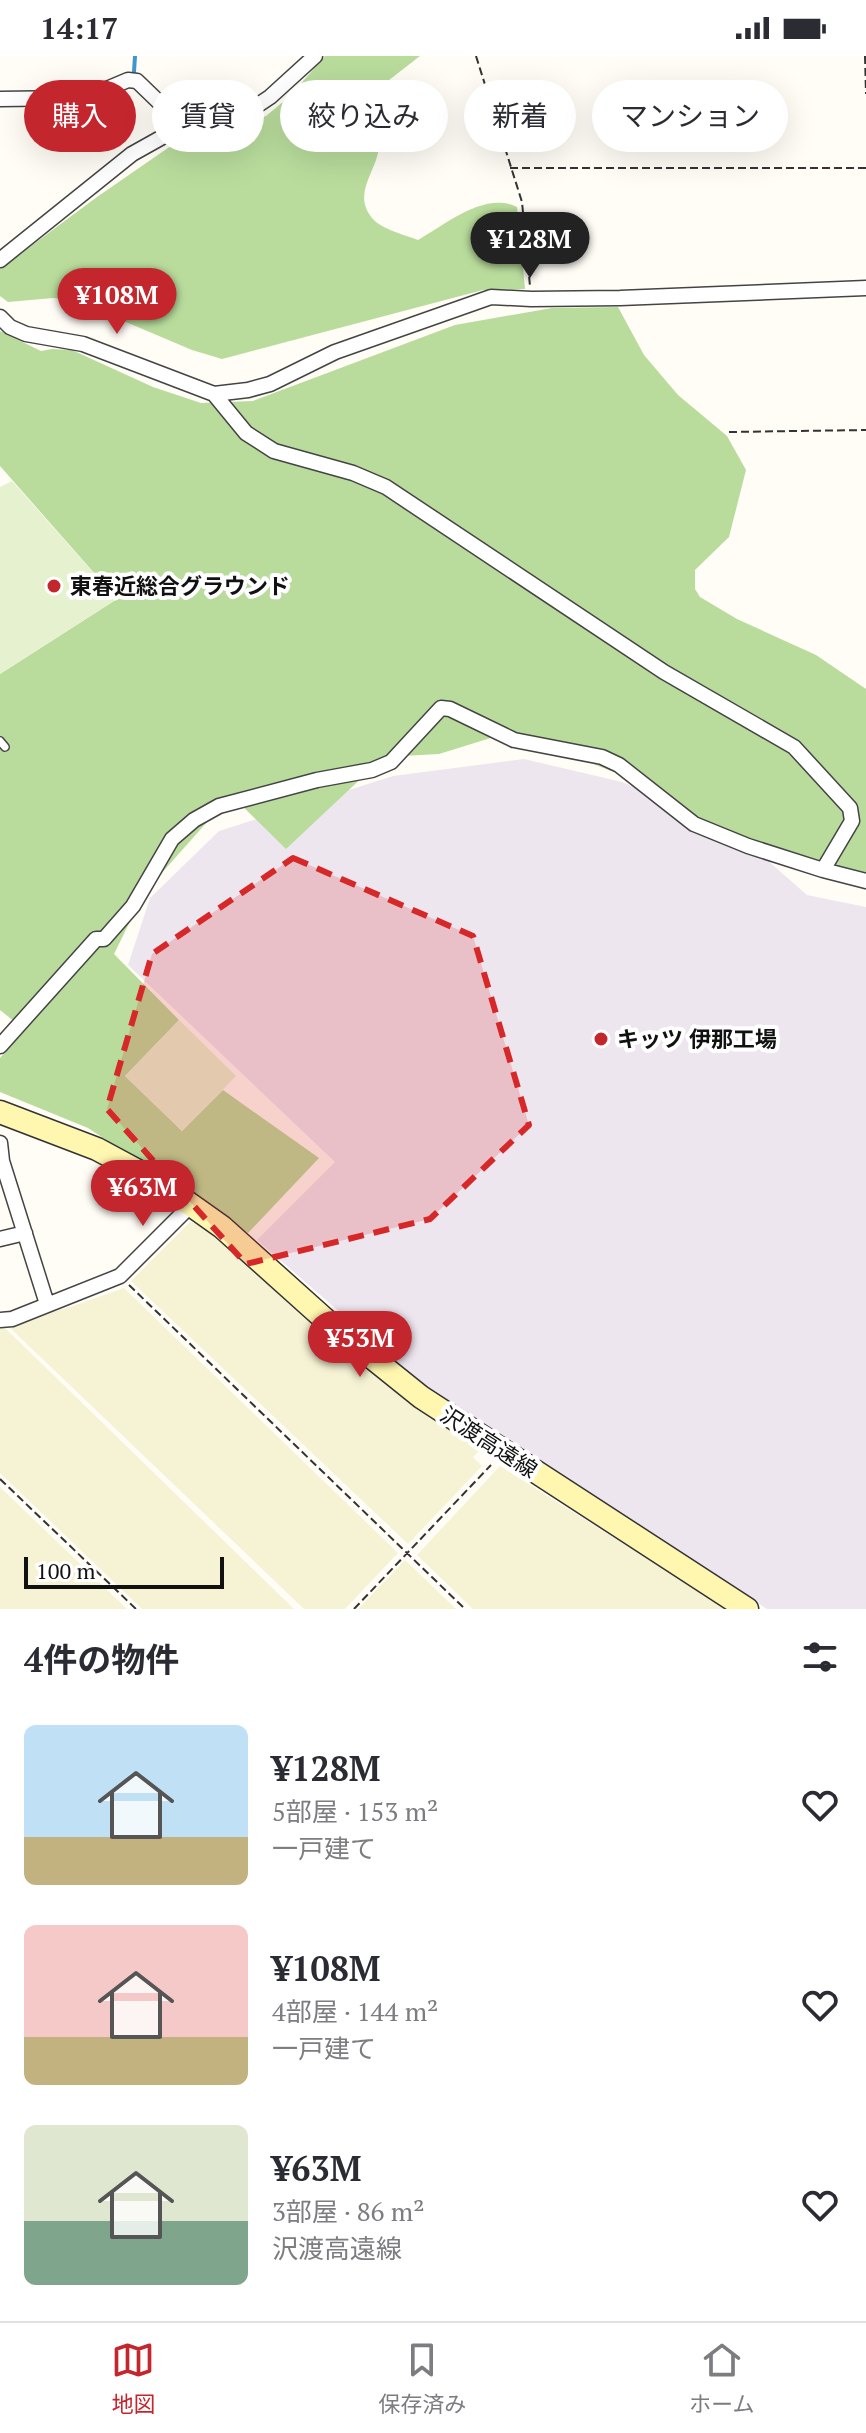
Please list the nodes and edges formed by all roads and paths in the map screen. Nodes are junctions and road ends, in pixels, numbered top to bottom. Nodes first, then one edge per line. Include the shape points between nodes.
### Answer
1 (315, 56) edge
2 (476, 56) edge
3 (865, 56) edge
4 (866, 94) edge
5 (152, 95) edge
6 (0, 99) edge
7 (264, 101) edge
8 (152, 143) edge
9 (510, 168) junction
10 (866, 168) edge
11 (0, 260) edge
12 (866, 288) edge
13 (531, 299) junction
14 (0, 317) edge
15 (214, 394) junction
16 (866, 430) edge
17 (729, 432) dead end
18 (823, 870) junction
19 (866, 881) edge
20 (0, 1046) edge
21 (0, 1112) edge
22 (0, 1143) edge
23 (0, 1153) edge
24 (191, 1205) junction
25 (25, 1233) junction
26 (0, 1239) edge
27 (120, 1276) junction
28 (47, 1304) junction
29 (0, 1320) edge
30 (504, 1452) junction
31 (0, 1479) edge
32 (407, 1553) junction
33 (136, 1609) edge
34 (354, 1609) edge
35 (465, 1609) edge
36 (747, 1609) edge

1 - 7 street
2 - 9 path
3 - 4 path
5 - 6 street via 137,81 128,80 90,96
8 - 11 street
9 - 10 path
9 - 13 path via 522,202
12 - 13 street
13 - 15 street via 491,297 335,352 270,384
14 - 15 street via 26,334 83,344
15 - 18 street via 246,433 274,451 386,487 664,672 794,747 850,808 852,821
16 - 17 path
18 - 19 street
18 - 20 street via 694,824 602,757 514,740 441,708 391,762 219,806 194,820 172,839 133,906 104,939 96,939
21 - 24 main road, 沢渡高遠線 via 97,1149
22 - 23 street
23 - 25 street
24 - 27 street
24 - 30 main road, 沢渡高遠線 via 370,1357
25 - 26 street
25 - 28 street
27 - 28 street
27 - 32 path
28 - 29 street
30 - 32 path
30 - 36 main road, 沢渡高遠線
31 - 33 path
32 - 34 path
32 - 35 path

